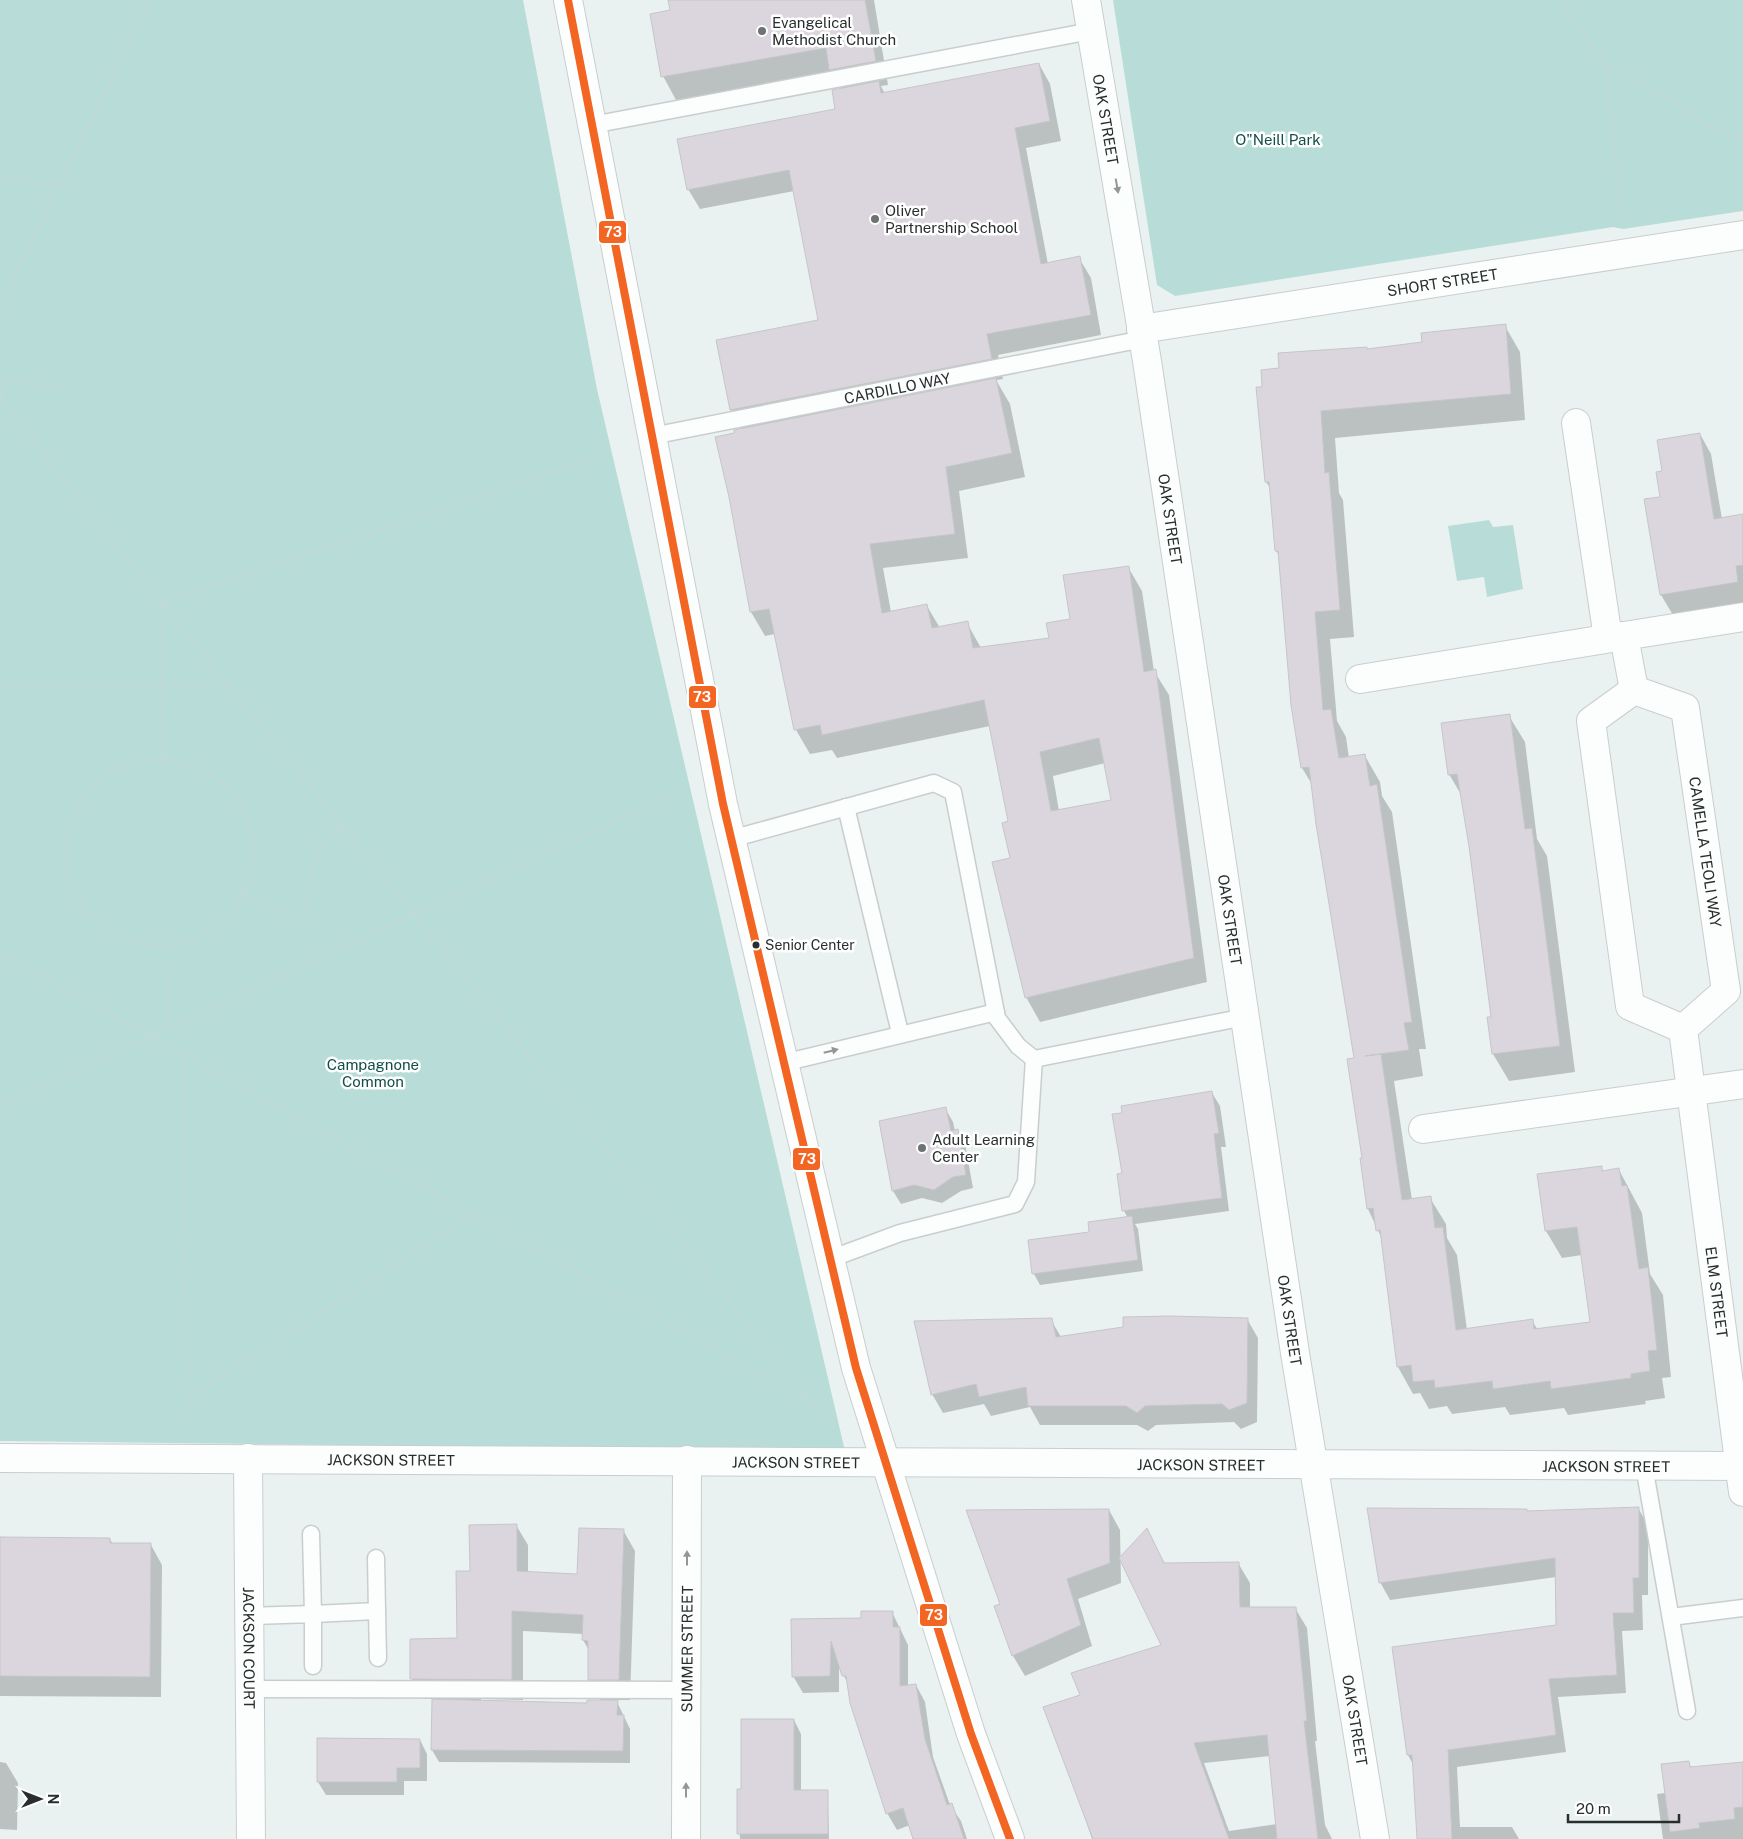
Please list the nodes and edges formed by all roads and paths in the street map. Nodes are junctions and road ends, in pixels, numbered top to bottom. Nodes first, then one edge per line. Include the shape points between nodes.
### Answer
1 (150, 0) edge
2 (568, 0) edge
3 (1086, 0) edge
4 (1562, 0) edge
5 (1091, 30) junction
6 (1605, 63) junction
7 (592, 125) junction
8 (1743, 140) edge
9 (0, 178) edge
10 (60, 185) junction
11 (1623, 229) dead end
12 (1743, 235) edge
13 (0, 307) edge
14 (1142, 334) junction
15 (59, 389) dead end
16 (0, 396) edge
17 (1576, 423) dead end
18 (652, 436) junction
19 (606, 456) dead end
20 (162, 603) junction
21 (1743, 617) edge
22 (1616, 637) junction
23 (1360, 679) dead end
24 (0, 685) edge
25 (161, 685) junction
26 (229, 686) junction
27 (1634, 690) junction
28 (164, 760) junction
29 (680, 791) dead end
30 (846, 807) junction
31 (342, 824) junction
32 (731, 839) junction
33 (242, 893) junction
34 (415, 914) junction
35 (165, 946) junction
36 (0, 953) edge
37 (996, 1012) junction
38 (1245, 1017) junction
39 (170, 1027) junction
40 (1682, 1029) junction
41 (900, 1034) junction
42 (150, 1036) junction
43 (184, 1055) junction
44 (1034, 1058) junction
45 (783, 1063) junction
46 (1743, 1084) edge
47 (1692, 1092) junction
48 (0, 1106) edge
49 (1423, 1129) dead end
50 (472, 1216) junction
51 (830, 1259) junction
52 (188, 1398) junction
53 (810, 1402) junction
54 (187, 1418) dead end
55 (843, 1428) dead end
56 (0, 1458) edge
57 (248, 1458) junction
58 (687, 1460) junction
59 (885, 1462) junction
60 (1314, 1466) junction
61 (1644, 1466) junction
62 (1742, 1474) edge
63 (311, 1534) dead end
64 (376, 1558) dead end
65 (1743, 1608) edge
66 (377, 1611) junction
67 (313, 1614) junction
68 (250, 1616) junction
69 (1671, 1617) junction
70 (378, 1658) dead end
71 (313, 1666) dead end
72 (250, 1689) junction
73 (687, 1690) junction
74 (1688, 1711) dead end
75 (251, 1839) edge
76 (686, 1839) edge
77 (1010, 1839) edge
78 (1375, 1839) edge

1 - 10 path
2 - 7 street
3 - 5 street, OAK STREET
4 - 6 path
5 - 7 lane
5 -> 14 street, OAK STREET
6 - 8 path via 1668,98 1706,124
6 - 11 path
7 - 18 street
9 - 10 path
10 - 13 path
12 - 14 street, SHORT STREET
14 - 18 lane, CARDILLO WAY
14 - 38 street, OAK STREET
15 - 16 path via 12,380
16 - 20 path
17 - 22 street
18 - 32 street
19 - 20 path
20 - 25 path
20 - 26 path
21 - 22 street
22 - 23 street
22 - 27 street
24 - 25 path
25 - 26 path
25 - 28 path
26 - 31 path
27 - 40 street via 1591,722 1630,1006
27 - 40 street, CAMELLA TEOLI WAY via 1685,708 1726,991
28 - 33 path via 175,760 203,770 227,788 243,813 251,841 250,872
28 - 35 path via 145,760 115,770 90,789 73,816 65,847 69,878 79,900 105,929 133,943
29 - 34 path
30 - 32 lane
30 - 37 lane via 934,783 953,792
30 - 41 lane
31 - 33 path via 314,852 311,886 302,922
31 - 34 path
32 - 45 street
33 - 35 path via 220,923 196,939
34 - 39 path
34 - 53 path
35 - 39 path
36 - 42 path
37 - 41 lane
37 - 44 lane via 1018,1046
38 - 44 lane
38 - 60 street, OAK STREET
39 - 42 path
40 - 47 street
45 -> 41 lane
42 - 43 path
42 - 48 path
43 - 50 path
43 - 52 path
44 - 51 lane via 1026,1182 1015,1204 900,1233
45 - 51 street
46 - 47 street
47 - 49 street
47 - 62 street, ELM STREET
50 - 52 path
50 - 53 path
51 - 59 street via 856,1368
52 - 54 path
53 - 55 path
56 - 57 street, JACKSON STREET
57 - 58 street, JACKSON STREET
57 - 68 street, JACKSON COURT
58 - 59 street, JACKSON STREET
73 -> 58 street, SUMMER STREET
59 - 60 street, JACKSON STREET
59 - 77 street via 971,1734
60 - 61 street, JACKSON STREET
60 - 78 street, OAK STREET
61 - 62 street, JACKSON STREET
61 - 69 lane
63 - 67 lane
64 - 66 lane
65 - 69 lane
66 - 67 lane
66 - 70 lane
67 - 68 lane
67 - 71 lane
68 - 72 street, JACKSON COURT
69 - 74 lane
72 - 73 lane
72 - 75 street, JACKSON COURT
76 -> 73 street, SUMMER STREET

